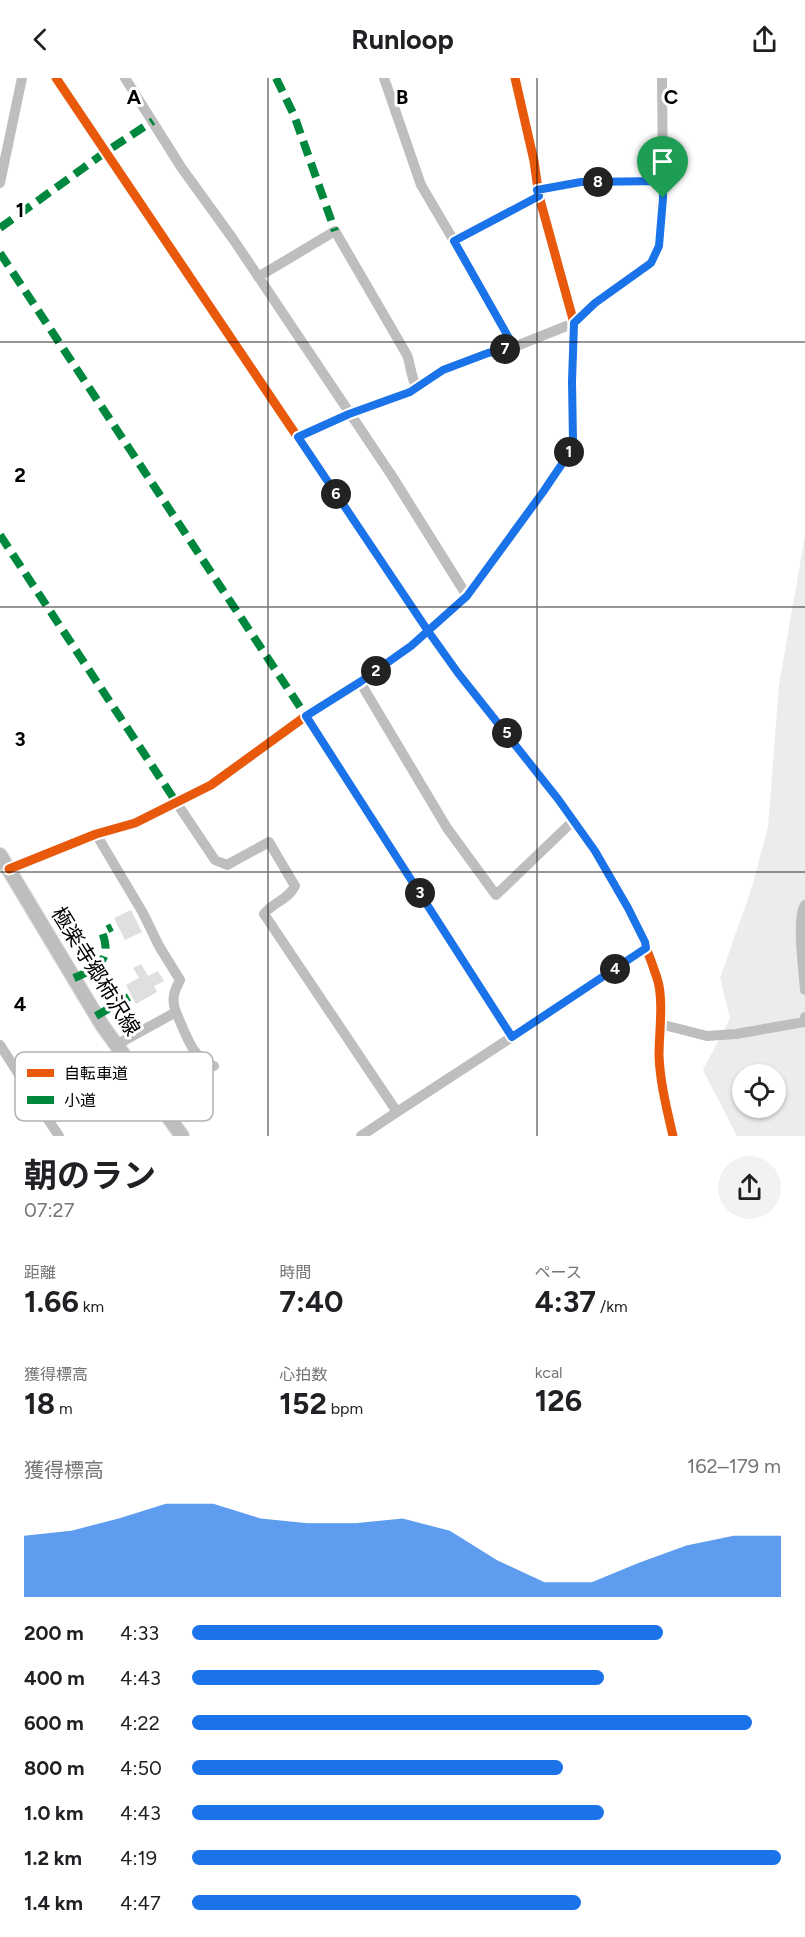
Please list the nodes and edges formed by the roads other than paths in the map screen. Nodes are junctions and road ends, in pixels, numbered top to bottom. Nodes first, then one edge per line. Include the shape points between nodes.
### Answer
1 (22, 78) edge
2 (56, 78) edge
3 (125, 78) edge
4 (384, 78) edge
5 (515, 78) edge
6 (662, 78) edge
7 (663, 181) junction
8 (0, 183) edge
9 (538, 193) junction
10 (454, 241) junction
11 (258, 277) junction
12 (574, 323) junction
13 (514, 347) junction
14 (417, 388) junction
15 (349, 414) junction
16 (298, 437) junction
17 (467, 596) junction
18 (428, 631) junction
19 (360, 682) junction
20 (306, 716) junction
21 (176, 802) junction
22 (573, 821) junction
23 (96, 834) junction
24 (0, 855) edge
25 (9, 869) junction
26 (805, 906) edge
27 (646, 948) junction
28 (805, 990) edge
29 (176, 1012) junction
30 (805, 1017) edge
31 (660, 1024) junction
32 (512, 1037) junction
33 (0, 1045) edge
34 (116, 1045) junction
35 (121, 1052) edge
36 (196, 1052) edge
37 (15, 1068) edge
38 (397, 1112) junction
39 (49, 1121) edge
40 (171, 1121) edge
41 (59, 1136) edge
42 (182, 1136) edge
43 (361, 1136) edge
44 (673, 1136) edge

1 - 8 street
2 - 16 street
3 - 11 street
4 - 10 street via 421,185
5 - 9 street
6 - 7 street
7 - 9 street via 581,182
7 - 12 street via 659,246 651,263
9 - 10 street
9 - 12 street
10 - 13 street
11 - 14 street via 335,231 407,355
11 - 15 street
12 - 13 street
12 - 17 street via 573,442 568,455
13 - 14 street via 443,370
14 - 15 street
15 - 16 street
15 - 17 street
16 - 18 street
17 - 18 street
18 - 19 street
18 - 22 street
19 - 20 street
19 - 22 street via 447,828 496,895
20 - 21 street via 211,786
20 - 32 street
21 - 23 street via 135,823
21 - 38 street via 215,860 227,865 270,842 295,886 264,914
22 - 27 street via 605,866
23 - 25 street
23 - 29 street via 180,980 173,992
24 - 25 main road, 極楽寺郷柿沢線
25 - 34 main road, 極楽寺郷柿沢線
26 - 28 street via 801,925
27 - 31 street via 658,981
27 - 32 street
29 - 34 street
29 - 36 street
30 - 31 street via 804,1022 707,1036
31 - 44 street via 659,1057
32 - 38 street
33 - 37 street
34 - 35 main road, 極楽寺郷柿沢線
38 - 43 street
39 - 41 street
40 - 42 main road, 極楽寺郷柿沢線

